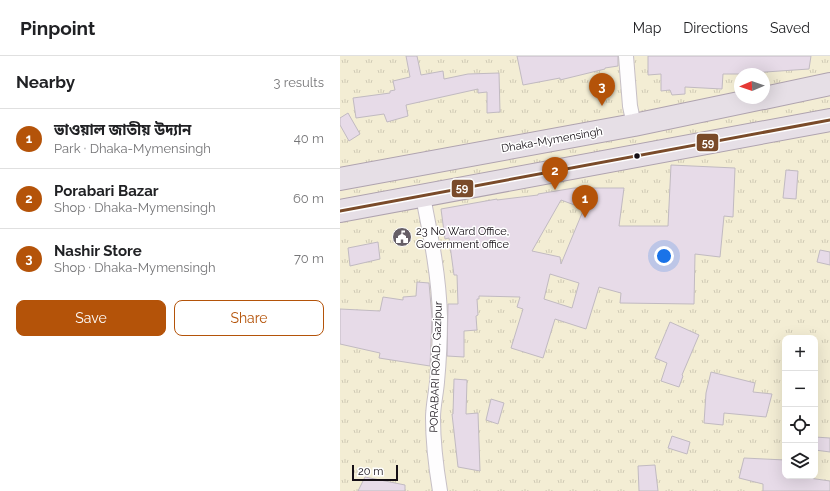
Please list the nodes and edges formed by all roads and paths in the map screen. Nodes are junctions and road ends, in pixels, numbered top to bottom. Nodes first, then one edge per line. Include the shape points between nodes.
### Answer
1 (626, 56) edge
2 (830, 84) edge
3 (770, 97) edge
4 (736, 104) edge
5 (830, 120) edge
6 (634, 126) junction
7 (340, 179) edge
8 (423, 197) junction
9 (340, 211) edge
10 (440, 491) edge

1 - 6 street
2 - 3 highway, Dhaka-Mymensingh
4 - 6 highway, Dhaka-Mymensingh
5 - 8 highway
6 - 7 highway, Dhaka-Mymensingh
8 - 9 highway
8 - 10 street, PORABARI ROAD, Gazipur via 432,241 440,318 433,416

